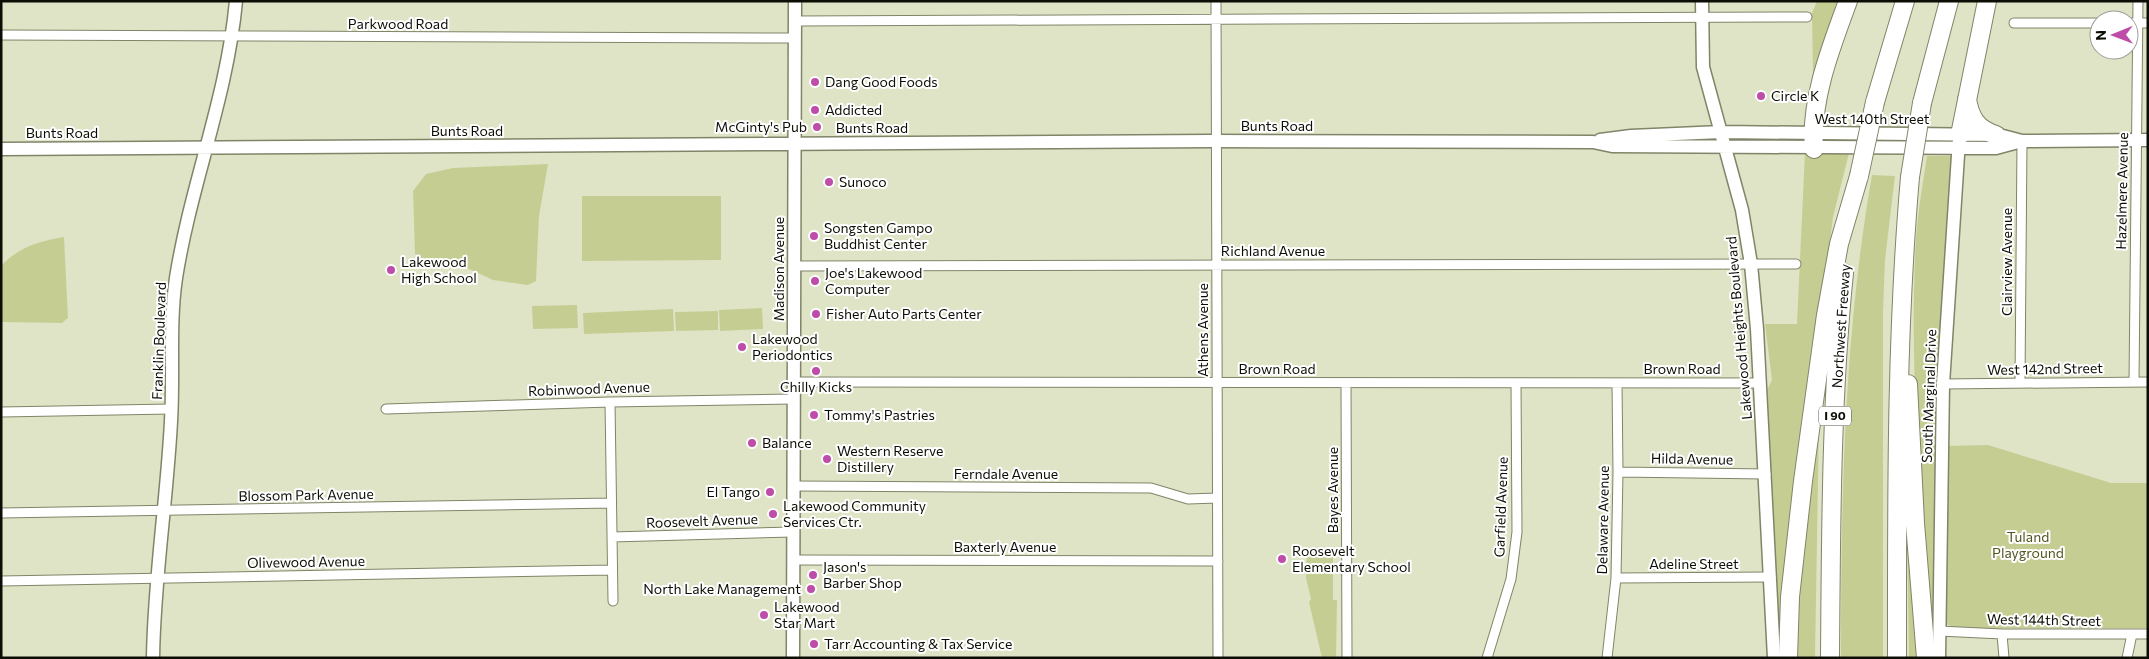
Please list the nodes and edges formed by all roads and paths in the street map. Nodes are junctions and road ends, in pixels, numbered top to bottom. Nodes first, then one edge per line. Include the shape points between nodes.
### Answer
1 (236, 1) edge
2 (795, 1) edge
3 (1216, 1) edge
4 (1702, 1) edge
5 (1848, 1) edge
6 (1905, 1) edge
7 (1949, 1) edge
8 (1986, 1) edge
9 (1807, 17) dead end
10 (1216, 18) junction
11 (1702, 18) junction
12 (795, 21) junction
13 (2014, 23) dead end
14 (2089, 23) edge
15 (1, 35) edge
16 (232, 38) junction
17 (795, 38) junction
18 (2136, 60) edge
19 (1967, 96) junction
20 (1721, 132) junction
21 (1996, 135) junction
22 (2142, 140) edge
23 (1216, 141) junction
24 (1813, 141) junction
25 (1959, 141) junction
26 (2022, 141) junction
27 (1593, 142) junction
28 (794, 144) junction
29 (1725, 146) junction
30 (208, 148) junction
31 (1, 149) edge
32 (1859, 176) junction
33 (1751, 264) junction
34 (1796, 264) dead end
35 (1217, 265) junction
36 (794, 266) junction
37 (1900, 330) junction
38 (794, 382) junction
39 (2020, 382) junction
40 (2134, 382) junction
41 (2148, 382) edge
42 (1217, 383) junction
43 (1346, 383) junction
44 (1516, 383) junction
45 (1617, 383) junction
46 (1760, 383) junction
47 (1943, 384) junction
48 (793, 399) junction
49 (610, 402) junction
50 (172, 409) junction
51 (386, 409) dead end
52 (1, 412) edge
53 (1618, 472) junction
54 (1766, 474) junction
55 (793, 486) junction
56 (1217, 498) junction
57 (611, 503) junction
58 (165, 511) junction
59 (1, 514) edge
60 (793, 532) junction
61 (612, 538) junction
62 (793, 560) junction
63 (1218, 561) junction
64 (612, 570) junction
65 (1771, 577) junction
66 (1616, 578) junction
67 (158, 579) junction
68 (1, 581) edge
69 (613, 601) dead end
70 (1939, 631) junction
71 (2002, 634) junction
72 (2132, 634) junction
73 (2148, 634) edge
74 (153, 658) edge
75 (792, 658) edge
76 (1218, 658) edge
77 (1348, 658) edge
78 (1487, 658) edge
79 (1607, 658) edge
80 (1774, 658) edge
81 (1788, 658) edge
82 (1830, 658) edge
83 (1897, 658) edge
84 (1926, 658) edge
85 (1939, 658) edge
86 (2004, 658) edge
87 (2126, 658) edge

1 - 16 street, Franklin Boulevard
2 - 12 street, Madison Avenue
3 - 10 street, Athens Avenue
4 - 11 street, Lakewood Heights Boulevard
5 - 24 highway via 1822,83
6 - 32 highway, Northwest Freeway / I 90, bridge via 1875,102
7 - 37 highway, bridge via 1922,103 1910,176
8 - 19 highway
9 - 11 street
10 - 11 street
10 - 12 street
10 - 23 street, Athens Avenue
11 - 20 street, Lakewood Heights Boulevard via 1703,67
12 - 17 street, Madison Avenue
13 - 14 street
15 - 16 street, Parkwood Road
16 - 17 street, Parkwood Road
16 - 30 street, Franklin Boulevard
17 - 28 street, Madison Avenue
18 - 22 street, Hazelmere Avenue
19 - 21 highway via 1973,120 1986,132
19 - 25 highway
20 - 24 street, West 140th Street
20 - 27 street, Bunts Road via 1630,136
20 - 29 street, Lakewood Heights Boulevard
21 - 25 street, West 140th Street
21 - 26 street, West 140th Street
22 - 26 street, West 140th Street
22 - 40 street, Hazelmere Avenue
23 - 27 street, Bunts Road
23 - 28 street, Bunts Road
23 - 35 street, Athens Avenue
24 - 25 street, West 140th Street
24 - 29 street, West 140th Street
25 - 26 street, West 140th Street via 1996,148
25 - 47 street, South Marginal Drive
26 - 39 street, Clairview Avenue
27 - 29 street, Bunts Road via 1612,146
28 - 30 street, Bunts Road
28 - 36 street, Madison Avenue
29 - 33 street, Lakewood Heights Boulevard via 1742,210
30 - 31 street, Bunts Road
30 - 50 street, Franklin Boulevard via 176,278
32 - 81 highway via 1839,244 1826,315 1790,597
32 - 82 highway, Northwest Freeway / I 90 via 1839,322 1831,517
33 - 34 street, Richland Avenue
33 - 35 street, Richland Avenue
33 - 46 street, Lakewood Heights Boulevard
35 - 36 street, Richland Avenue
35 - 42 street, Athens Avenue
36 - 38 street, Madison Avenue
37 - 83 highway
37 - 84 highway via 1907,363
38 - 42 street, Brown Road
38 - 48 street, Madison Avenue
39 - 40 street, West 142nd Street
39 - 47 street, West 142nd Street
40 - 41 street, West 142nd Street
42 - 43 street, Brown Road
42 - 56 street, Athens Avenue
43 - 44 street, Brown Road
43 - 77 street, Bayes Avenue
44 - 45 street, Brown Road
44 - 78 street, Garfield Avenue via 1517,532 1511,579
45 - 46 street, Brown Road
45 - 53 street, Delaware Avenue
46 - 54 street, Lakewood Heights Boulevard
47 - 70 street, South Marginal Drive
48 - 49 street, Robinwood Avenue
48 - 55 street, Madison Avenue
49 - 51 street, Robinwood Avenue
49 - 57 street
50 - 52 street
50 - 58 street, Franklin Boulevard
53 - 54 street, Hilda Avenue
53 - 66 street, Delaware Avenue
54 - 65 street, Lakewood Heights Boulevard
55 - 56 street, Ferndale Avenue via 1151,488 1188,499
55 - 60 street, Madison Avenue
56 - 63 street, Athens Avenue
57 - 58 street, Blossom Park Avenue
57 - 61 street
58 - 59 street, Blossom Park Avenue
58 - 67 street, Franklin Boulevard
60 - 61 street, Roosevelt Avenue
60 - 62 street, Madison Avenue
61 - 64 street
62 - 63 street, Baxterly Avenue
62 - 75 street, Madison Avenue
63 - 76 street, Athens Avenue
64 - 67 street, Olivewood Avenue
64 - 69 street
65 - 66 street, Adeline Street
65 - 80 street, Lakewood Heights Boulevard
66 - 79 street, Delaware Avenue
67 - 68 street, Olivewood Avenue
67 - 74 street, Franklin Boulevard
70 - 71 street, West 144th Street
70 - 85 street, South Marginal Drive
71 - 72 street, West 144th Street
71 - 86 street
72 - 73 street, West 144th Street
72 - 87 street

